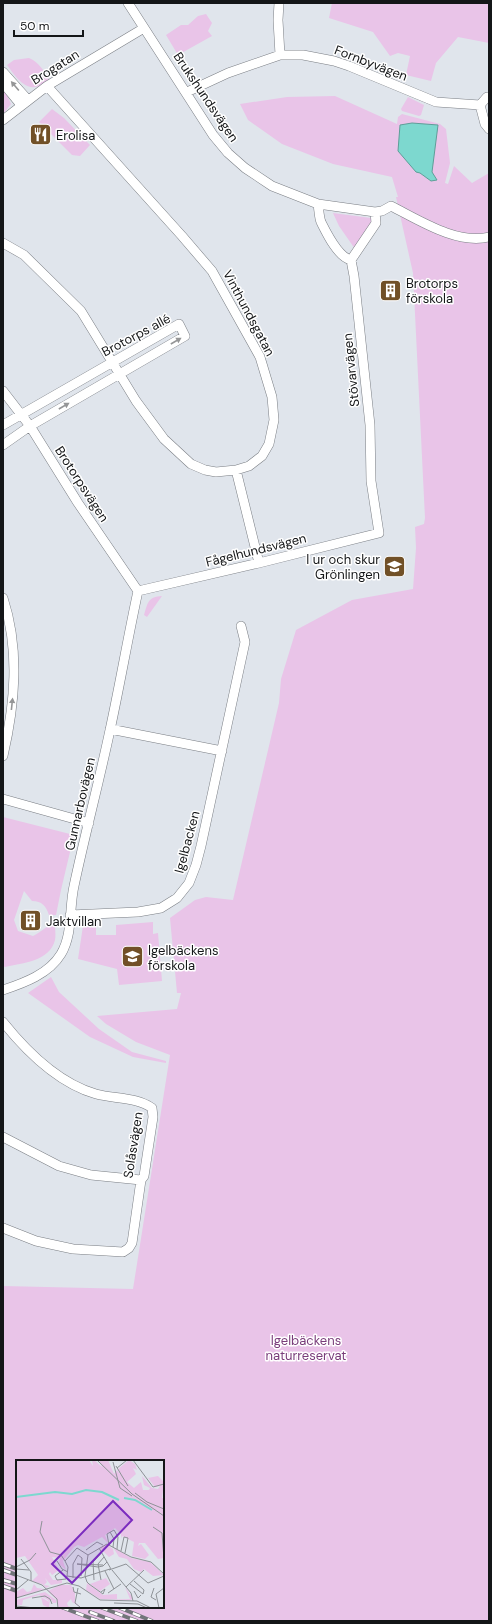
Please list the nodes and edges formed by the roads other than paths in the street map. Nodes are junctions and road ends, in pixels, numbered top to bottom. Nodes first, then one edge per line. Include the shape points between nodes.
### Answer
1 (128, 3) edge
2 (279, 3) edge
3 (144, 28) junction
4 (280, 55) junction
5 (3, 72) edge
6 (3, 83) edge
7 (47, 86) junction
8 (187, 92) junction
9 (489, 97) edge
10 (24, 103) junction
11 (480, 105) junction
12 (3, 120) edge
13 (489, 129) edge
14 (318, 204) junction
15 (375, 212) junction
16 (489, 238) edge
17 (3, 243) edge
18 (351, 260) junction
19 (111, 362) junction
20 (119, 374) junction
21 (3, 391) edge
22 (22, 414) junction
23 (3, 425) edge
24 (30, 426) junction
25 (3, 445) edge
26 (236, 470) junction
27 (379, 533) joint
28 (259, 563) junction
29 (138, 591) junction
30 (3, 598) edge
31 (242, 626) dead end
32 (110, 729) junction
33 (222, 751) junction
34 (3, 756) edge
35 (3, 800) edge
36 (89, 822) junction
37 (70, 915) junction
38 (3, 990) edge
39 (3, 1022) edge
40 (3, 1137) edge
41 (141, 1180) junction
42 (3, 1228) edge

1 - 3 street, Brukshundsvägen
2 - 4 street
3 - 7 street, Brogatan
3 - 8 street, Brukshundsvägen
4 - 8 street, Fornbyvägen via 228,73
4 - 11 street, Fornbyvägen via 303,55 334,61 436,102
10 -> 5 street
6 - 10 street
7 - 10 street, Brogatan
7 - 26 street, Vinthundsgatan via 212,271 260,357 272,396 274,420 269,444 262,456 249,466
8 - 14 street, Brukshundsvägen via 213,135 239,163 272,186
9 - 11 street
10 - 12 street, Brogatan
11 - 13 street
14 - 15 street, Brukshundsvägen
14 - 18 street via 321,221 338,251 346,259
15 - 16 street via 391,206 460,237
15 - 18 street via 376,223
17 - 19 street, Vinthundsgatan via 24,255 81,311
18 - 27 street, Stövarvägen via 370,425 371,482
19 - 20 street, Vinthundsgatan
20 -> 19 street, Brotorps allé via 186,336 179,324
19 - 22 street, Brotorps allé
24 -> 20 street, Brotorps allé
20 - 26 street, Vinthundsgatan via 164,439 191,464 216,472
21 - 22 street, Brotorpsvägen
22 - 23 street, Brotorps allé
22 - 24 street, Brotorpsvägen
24 - 25 street, Brotorps allé
24 - 29 street, Brotorpsvägen via 78,503
26 - 28 street
27 - 28 street, Fågelhundsvägen
28 - 29 street, Fågelhundsvägen
29 - 32 street, Gunnarbovägen
34 -> 30 street via 14,682 12,633
31 - 33 street, Igelbacken via 245,642
32 - 33 street
32 - 36 street, Gunnarbovägen
33 - 37 street, Igelbacken via 196,865 189,883 177,898 161,908 138,912
35 - 36 street
36 - 37 street, Gunnarbovägen via 73,888
37 - 38 street, Gunnarbovägen via 67,939 61,954 36,977
39 - 41 street, Solåsvägen via 50,1070 71,1083 96,1094 145,1103 152,1108 153,1117 144,1176
40 - 41 street via 59,1166 91,1175
41 - 42 street, Solåsvägen via 132,1243 123,1252 73,1249 36,1241

